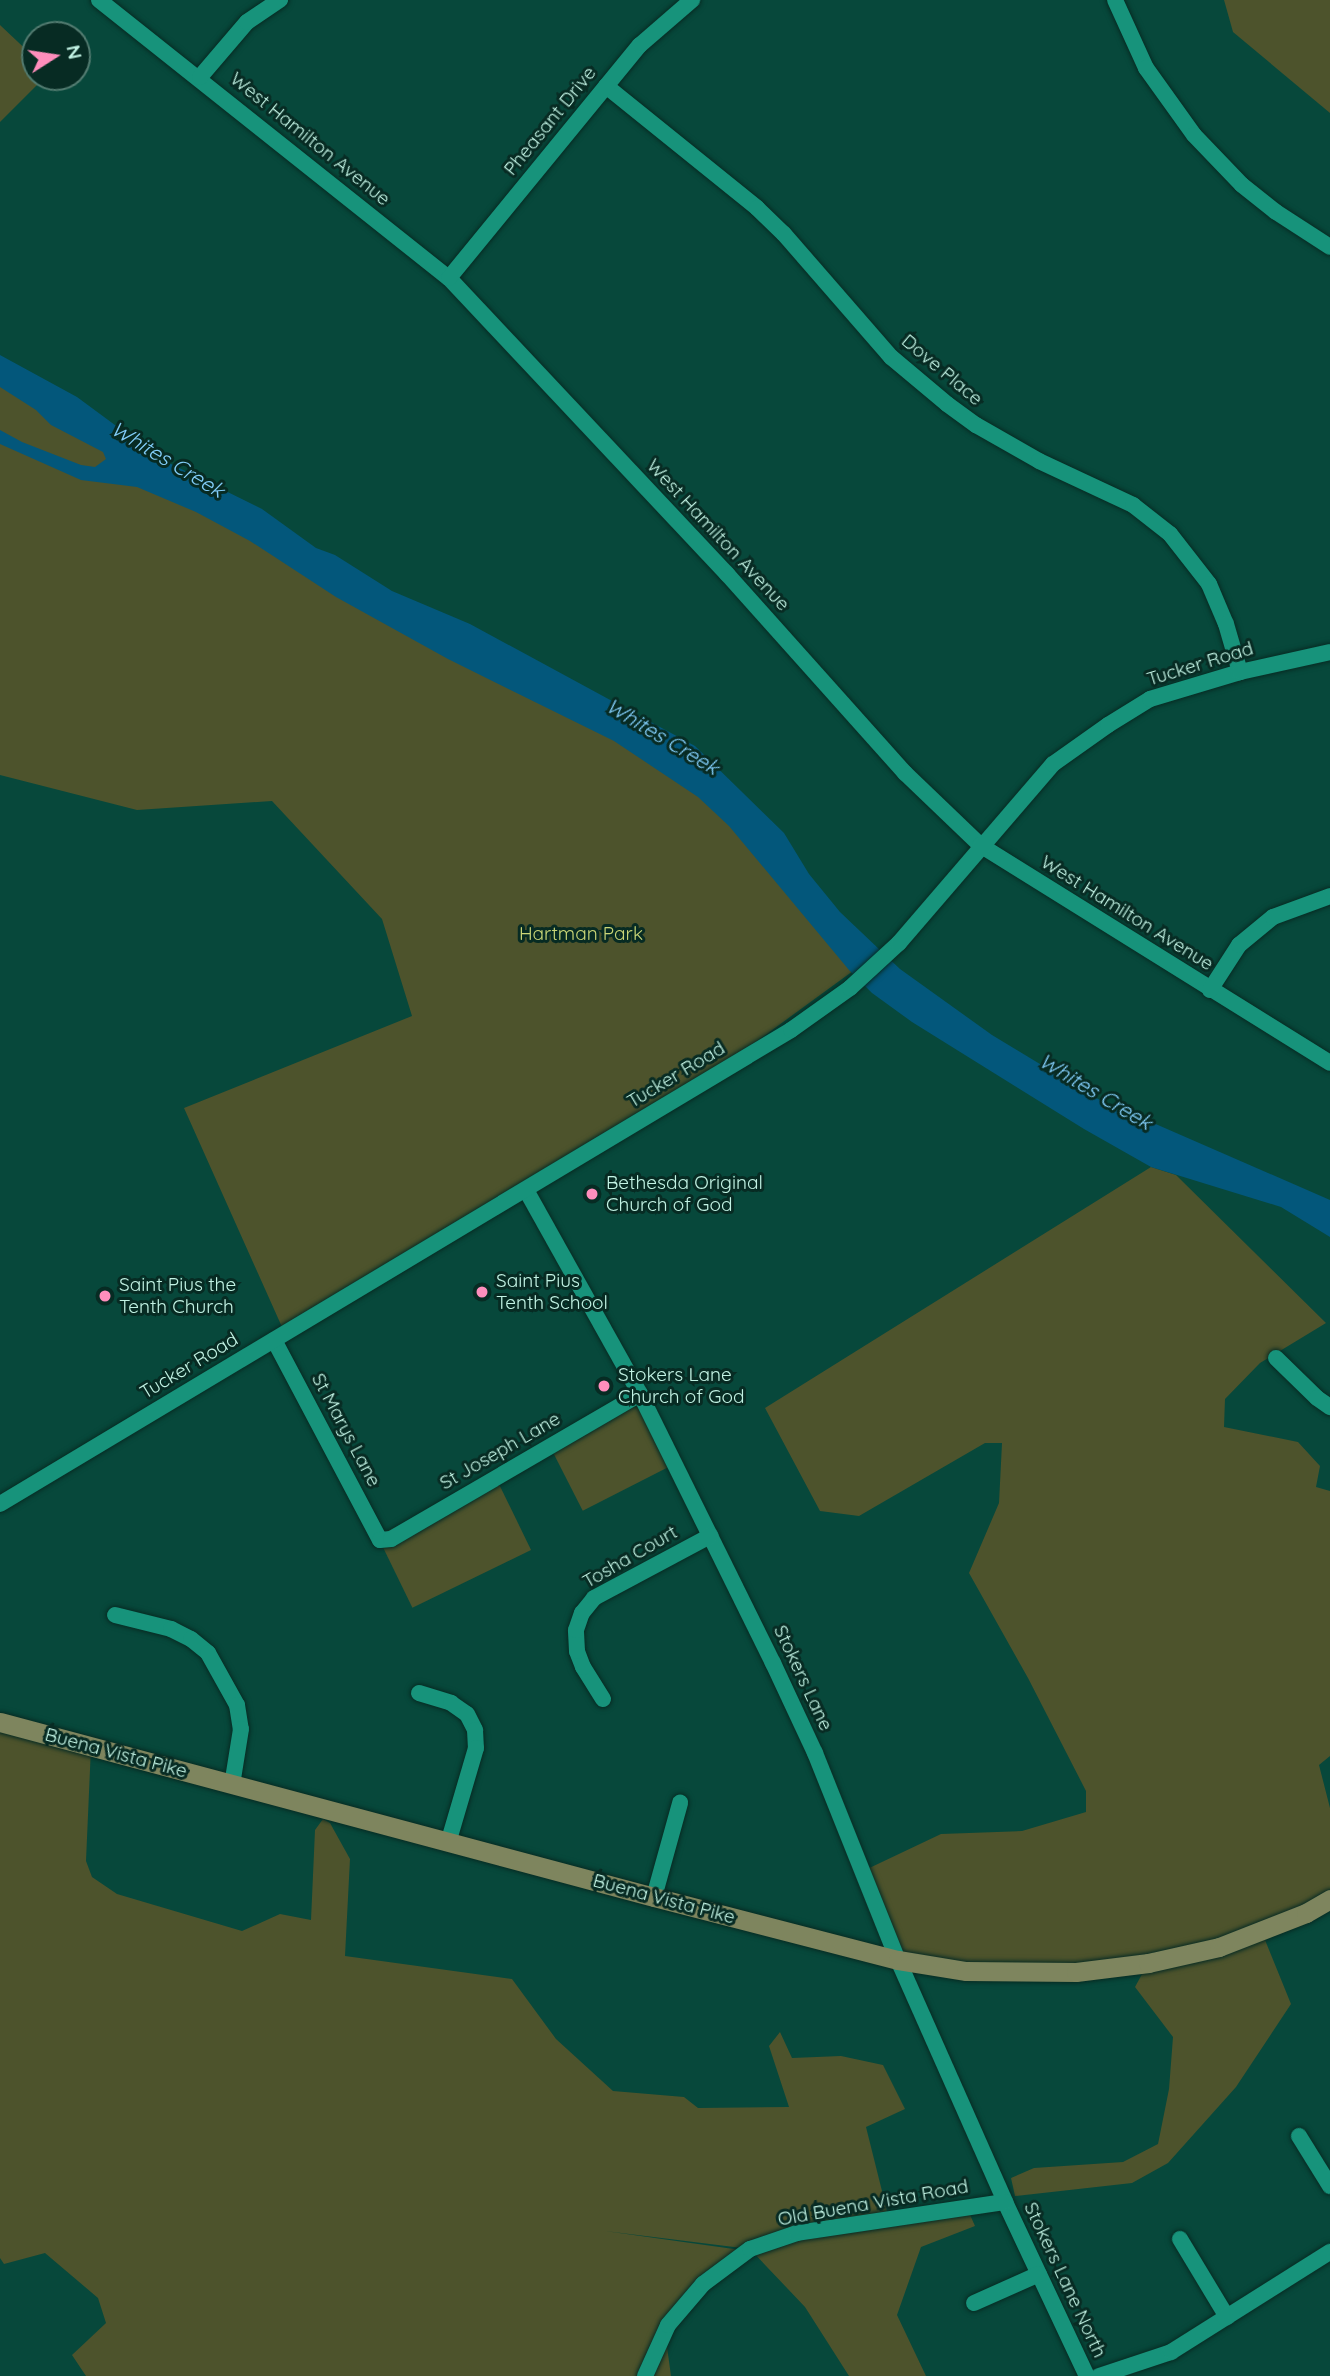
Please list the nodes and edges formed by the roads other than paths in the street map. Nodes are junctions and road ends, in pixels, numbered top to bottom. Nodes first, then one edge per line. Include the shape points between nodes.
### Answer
1 (99, 0) edge
2 (280, 0) edge
3 (692, 0) edge
4 (1115, 0) edge
5 (200, 77) junction
6 (606, 86) junction
7 (1330, 247) edge
8 (449, 278) junction
9 (1330, 652) edge
10 (1240, 672) junction
11 (980, 845) junction
12 (1330, 896) edge
13 (1210, 990) junction
14 (1330, 1063) edge
15 (526, 1190) junction
16 (274, 1340) junction
17 (1276, 1358) dead end
18 (640, 1394) junction
19 (1330, 1407) edge
20 (0, 1503) edge
21 (710, 1535) junction
22 (380, 1540) joint
23 (115, 1615) dead end
24 (419, 1693) dead end
25 (603, 1699) dead end
26 (0, 1722) edge
27 (232, 1785) junction
28 (680, 1803) dead end
29 (448, 1843) junction
30 (654, 1897) junction
31 (1330, 1899) edge
32 (898, 1959) junction
33 (1299, 2136) dead end
34 (1330, 2186) edge
35 (1005, 2202) junction
36 (1180, 2239) dead end
37 (1330, 2252) edge
38 (1039, 2273) junction
39 (974, 2303) dead end
40 (1227, 2317) junction
41 (645, 2376) edge
42 (1087, 2376) edge
43 (1099, 2376) edge

1 - 5 street, West Hamilton Avenue
2 - 5 street via 247,22
3 - 6 street, Pheasant Drive via 648,37
4 - 7 street via 1146,68 1194,135 1242,185
5 - 8 street, West Hamilton Avenue
6 - 8 street, Pheasant Drive
6 - 10 street, Dove Place via 757,208 891,357 947,404 1039,461 1133,505 1170,534 1209,584
8 - 11 street, West Hamilton Avenue via 727,574 905,773
9 - 10 street, Tucker Road
10 - 11 street, Tucker Road via 1150,699 1108,725 1053,764
11 - 13 street, West Hamilton Avenue
11 - 15 street, Tucker Road via 899,943 850,988 791,1030
12 - 13 street via 1273,917 1239,945
13 - 14 street, West Hamilton Avenue
15 - 16 street, Tucker Road
15 - 18 street, Stokers Lane
16 - 20 street, Tucker Road
16 - 22 street, St Marys Lane
17 - 19 street
18 - 21 street, Stokers Lane
18 - 22 street, St Joseph Lane via 391,1539
21 - 25 street, Tosha Court via 594,1598 582,1613 576,1630 577,1651
21 - 32 street, Stokers Lane via 815,1753
23 - 27 street via 171,1629 208,1653 237,1705 241,1729
24 - 29 street via 451,1703 467,1714 475,1730 476,1748
26 - 27 main road, Buena Vista Pike
27 - 29 main road, Buena Vista Pike
28 - 30 street
29 - 30 main road, Buena Vista Pike
30 - 32 main road, Buena Vista Pike
31 - 32 main road, Buena Vista Pike via 1219,1947 1148,1963 1014,1974
32 - 35 street, Stokers Lane
33 - 34 street
35 - 38 street, Stokers Lane North
35 - 41 street, Old Buena Vista Road via 797,2233 750,2249 703,2284 668,2325
36 - 40 street
37 - 40 street
38 - 39 street
38 - 42 street, Stokers Lane North
40 - 43 street via 1171,2352

